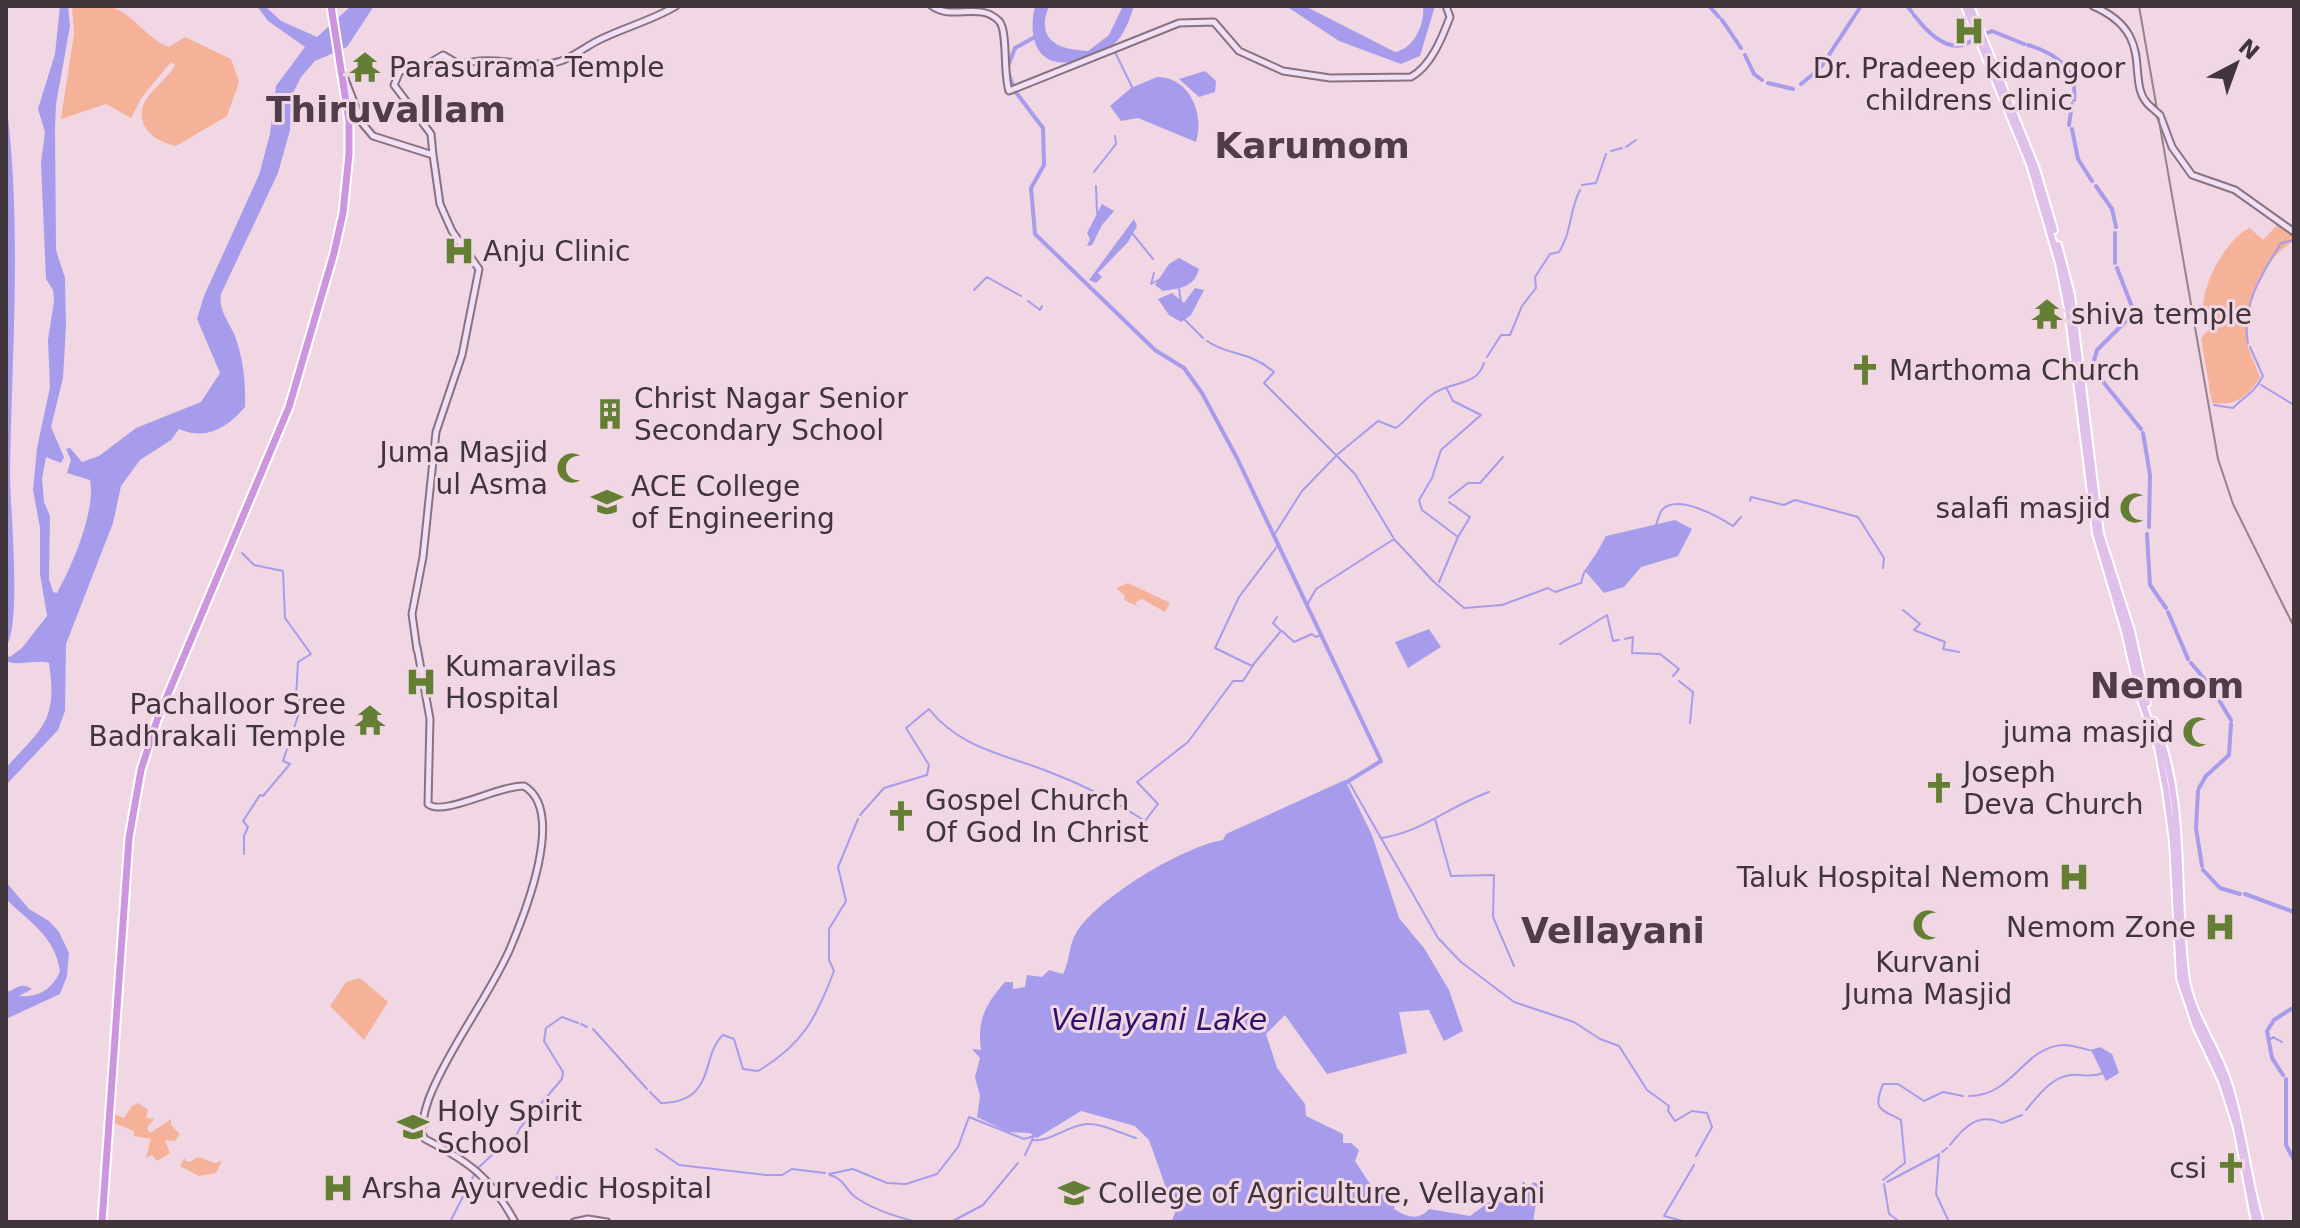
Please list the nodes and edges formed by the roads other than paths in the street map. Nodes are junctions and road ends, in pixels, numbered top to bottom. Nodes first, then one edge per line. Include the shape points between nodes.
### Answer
1 (329, 6) edge
2 (676, 6) edge
3 (932, 6) edge
4 (1446, 6) edge
5 (1968, 6) edge
6 (2093, 6) edge
7 (338, 59) junction
8 (343, 73) junction
9 (433, 155) junction
10 (2294, 232) edge
11 (2166, 778) junction
12 (100, 1222) edge
13 (515, 1222) edge
14 (574, 1222) edge
15 (607, 1222) edge
16 (2257, 1222) edge

1 - 7 highway
2 - 9 main road via 562,61 478,59 460,65 443,55 421,68 400,71 394,85 431,134
3 - 4 main road via 982,11 997,19 1006,37 1003,61 1009,91 1179,23 1204,20 1214,22 1239,51 1283,71 1330,78 1411,77 1421,71 1443,35 1450,17
5 - 11 main road via 2030,164 2053,241 2067,300 2096,533
5 - 11 main road via 2036,169 2066,273 2100,534 2131,631 2143,693 2162,740
6 - 10 main road, bridge via 2136,44 2139,91 2160,115 2172,147 2192,175 2235,190
7 - 8 highway
7 - 12 highway via 345,154 330,252 285,406 147,735 127,817
8 - 9 main road via 362,123 373,136
8 - 12 highway via 349,143 343,213 303,362 141,770 129,838
9 - 13 main road via 440,204 480,276 457,373 436,430 412,614 430,719 427,801 443,809 524,786 544,819 538,870 508,951 431,1092 421,1132 488,1180
11 - 16 main road via 2183,989 2237,1128
14 - 15 main road

